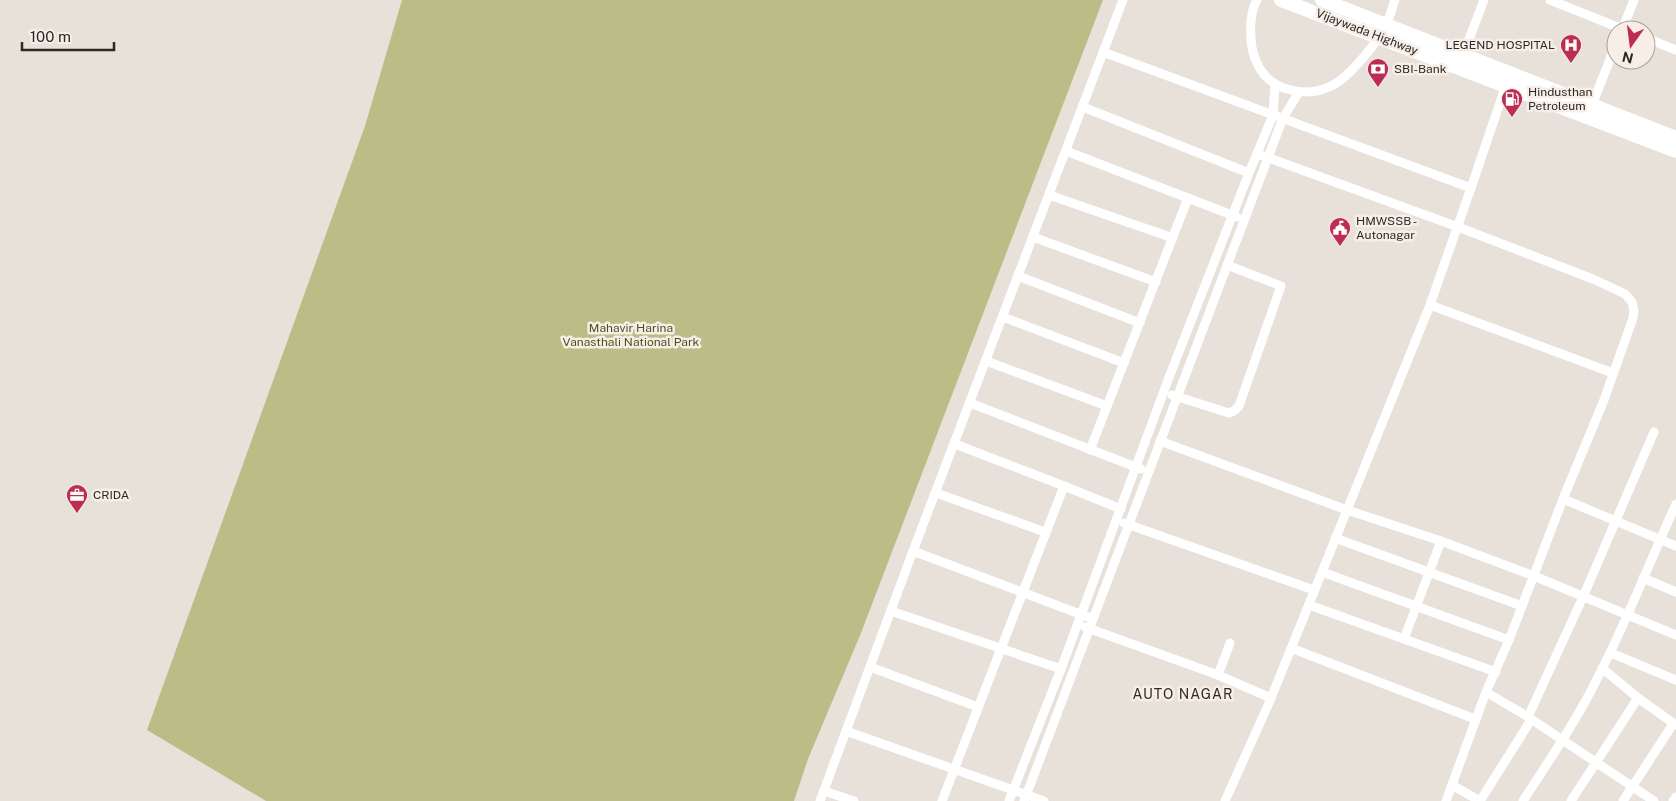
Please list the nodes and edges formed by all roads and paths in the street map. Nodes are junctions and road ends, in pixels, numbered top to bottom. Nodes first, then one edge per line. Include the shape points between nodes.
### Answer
1 (1123, 0) edge
2 (1257, 0) edge
3 (1281, 0) edge
4 (1322, 0) edge
5 (1395, 0) edge
6 (1484, 0) edge
7 (1550, 0) edge
8 (1634, 0) edge
9 (1627, 20) edge
10 (1606, 23) edge
11 (1383, 31) junction
12 (1656, 42) edge
13 (1676, 50) edge
14 (1103, 52) junction
15 (1463, 55) junction
16 (1606, 69) edge
17 (1275, 84) junction
18 (1506, 85) junction
19 (1299, 92) junction
20 (1592, 105) junction
21 (1083, 107) junction
22 (1273, 115) junction
23 (1283, 118) junction
24 (1676, 138) edge
25 (1066, 150) junction
26 (1676, 151) edge
27 (1258, 154) junction
28 (1268, 158) junction
29 (1248, 172) junction
30 (1472, 188) junction
31 (1049, 195) junction
32 (1188, 198) junction
33 (1232, 216) junction
34 (1244, 220) junction
35 (1458, 227) junction
36 (1033, 237) junction
37 (1173, 238) junction
38 (1227, 265) junction
39 (1018, 276) junction
40 (1156, 282) junction
41 (1430, 305) junction
42 (1003, 317) junction
43 (1140, 323) junction
44 (986, 361) junction
45 (1124, 363) junction
46 (1613, 373) junction
47 (1164, 393) junction
48 (1177, 396) junction
49 (970, 403) junction
50 (1107, 406) junction
51 (1654, 432) dead end
52 (1160, 441) junction
53 (955, 444) junction
54 (1090, 450) junction
55 (1136, 467) junction
56 (1148, 472) junction
57 (1064, 486) junction
58 (936, 493) junction
59 (1563, 499) junction
60 (1676, 504) edge
61 (1120, 509) junction
62 (1347, 510) junction
63 (1116, 521) junction
64 (1616, 521) junction
65 (1130, 524) junction
66 (1045, 532) junction
67 (1336, 538) junction
68 (1660, 540) junction
69 (1442, 541) junction
70 (1676, 546) edge
71 (913, 551) junction
72 (1322, 572) junction
73 (1429, 572) junction
74 (1534, 576) junction
75 (1643, 578) junction
76 (1314, 590) junction
77 (1676, 592) edge
78 (1022, 593) junction
79 (1583, 597) junction
80 (1309, 605) junction
81 (1522, 606) junction
82 (1416, 607) junction
83 (891, 611) junction
84 (1627, 614) junction
85 (1079, 619) junction
86 (1093, 620) junction
87 (1090, 629) junction
88 (1676, 635) edge
89 (1404, 639) junction
90 (1509, 640) junction
91 (1230, 643) dead end
92 (1291, 648) junction
93 (1000, 649) junction
94 (1610, 652) junction
95 (870, 667) junction
96 (1602, 668) junction
97 (1061, 669) junction
98 (1496, 672) junction
99 (1218, 674) junction
100 (1676, 680) edge
101 (1486, 692) junction
102 (1271, 698) junction
103 (1638, 698) junction
104 (978, 707) junction
105 (1529, 718) junction
106 (1476, 719) junction
107 (1674, 725) edge
108 (846, 731) junction
109 (1562, 740) junction
110 (1596, 763) junction
111 (954, 768) junction
112 (1452, 785) junction
113 (1632, 787) junction
114 (1013, 790) junction
115 (824, 791) junction
116 (1676, 796) edge
117 (1025, 798) edge
118 (820, 801) edge
119 (854, 801) edge
120 (942, 801) edge
121 (1009, 801) edge
122 (1044, 801) edge
123 (1225, 801) edge
124 (1446, 801) edge
125 (1480, 801) edge
126 (1523, 801) edge
127 (1571, 801) edge
128 (1623, 801) edge
129 (1654, 801) edge
130 (1673, 801) edge

1 - 14 street
2 - 17 street via 1250,28 1252,48 1257,65
3 - 11 highway, Vijaywada Highway
4 - 11 highway, Vijaywada Highway
5 - 11 street
6 - 15 street
7 - 10 street
8 - 9 street
11 - 15 highway, Vijaywada Highway
11 - 18 highway, Vijaywada Highway
11 - 19 street via 1351,71 1333,85
12 - 13 street
14 - 21 street
14 - 22 street
15 - 20 highway, Vijaywada Highway
16 - 20 street
17 - 19 street
17 - 22 street
18 - 26 highway, Vijaywada Highway
18 - 30 street
19 - 23 street
20 - 24 highway, Vijaywada Highway
21 - 25 street
21 - 29 street
22 - 23 street
22 - 27 street
23 - 28 street
23 - 30 street
25 - 31 street
25 - 32 street
27 - 28 street
27 - 29 street
28 - 34 street
28 - 35 street
29 - 33 street
30 - 35 street
31 - 36 street
31 - 37 street
32 - 33 street
32 - 37 street
33 - 34 street
33 - 47 street
34 - 38 street
35 - 41 street
35 - 46 street via 1625,294 1632,302 1633,318
36 - 39 street
36 - 40 street
37 - 40 street
38 - 48 street
38 - 48 street via 1281,286 1239,406 1229,413
39 - 42 street
39 - 43 street
40 - 43 street
41 - 46 street
41 - 62 street
42 - 44 street
42 - 45 street
43 - 45 street
44 - 49 street
44 - 50 street
45 - 50 street
46 - 59 street
47 - 48 street
47 - 55 street
48 - 52 street
49 - 53 street
49 - 54 street
50 - 54 street
51 - 64 street
52 - 56 street
52 - 62 street
53 - 57 street
53 - 58 street
54 - 55 street
55 - 56 street
55 - 61 street
56 - 65 street
57 - 61 street
57 - 66 street
58 - 66 street
58 - 71 street
59 - 64 street
59 - 74 street
60 - 68 street
61 - 63 street
62 - 67 street
62 - 69 street
63 - 65 street
63 - 85 street
64 - 68 street
64 - 79 street
65 - 76 street
65 - 86 street
66 - 78 street
67 - 72 street
67 - 73 street
68 - 70 street
68 - 75 street
69 - 73 street
69 - 74 street
71 - 78 street
71 - 83 street
72 - 76 street
72 - 82 street
73 - 81 street
73 - 82 street
74 - 79 street
74 - 81 street
75 - 77 street
75 - 84 street
76 - 80 street
78 - 85 street
78 - 93 street
79 - 84 street
79 - 105 street
80 - 89 street
80 - 92 street
81 - 90 street
82 - 89 street
82 - 90 street
83 - 93 street
83 - 95 street
84 - 88 street
84 - 94 street
85 - 86 street
85 - 87 street
85 - 97 street
86 - 87 street
87 - 99 street
87 - 117 street
89 - 98 street
90 - 98 street
91 - 99 street
92 - 102 street
92 - 106 street
93 - 97 street
93 - 104 street
94 - 96 street
94 - 100 street
95 - 104 street
95 - 108 street
96 - 103 street
96 - 109 street
97 - 114 street
98 - 101 street
99 - 102 street
101 - 105 street
101 - 106 street
102 - 123 street
103 - 107 street
103 - 110 street
104 - 111 street
105 - 109 street
105 - 125 street
106 - 112 street
107 - 113 street
108 - 111 street
108 - 115 street
109 - 110 street
109 - 126 street
110 - 113 street
110 - 127 street
111 - 114 street
111 - 120 street
112 - 124 street
112 - 125 street
113 - 128 street
113 - 129 street
114 - 117 street
114 - 121 street
115 - 118 street
115 - 119 street
116 - 130 street
117 - 122 street

